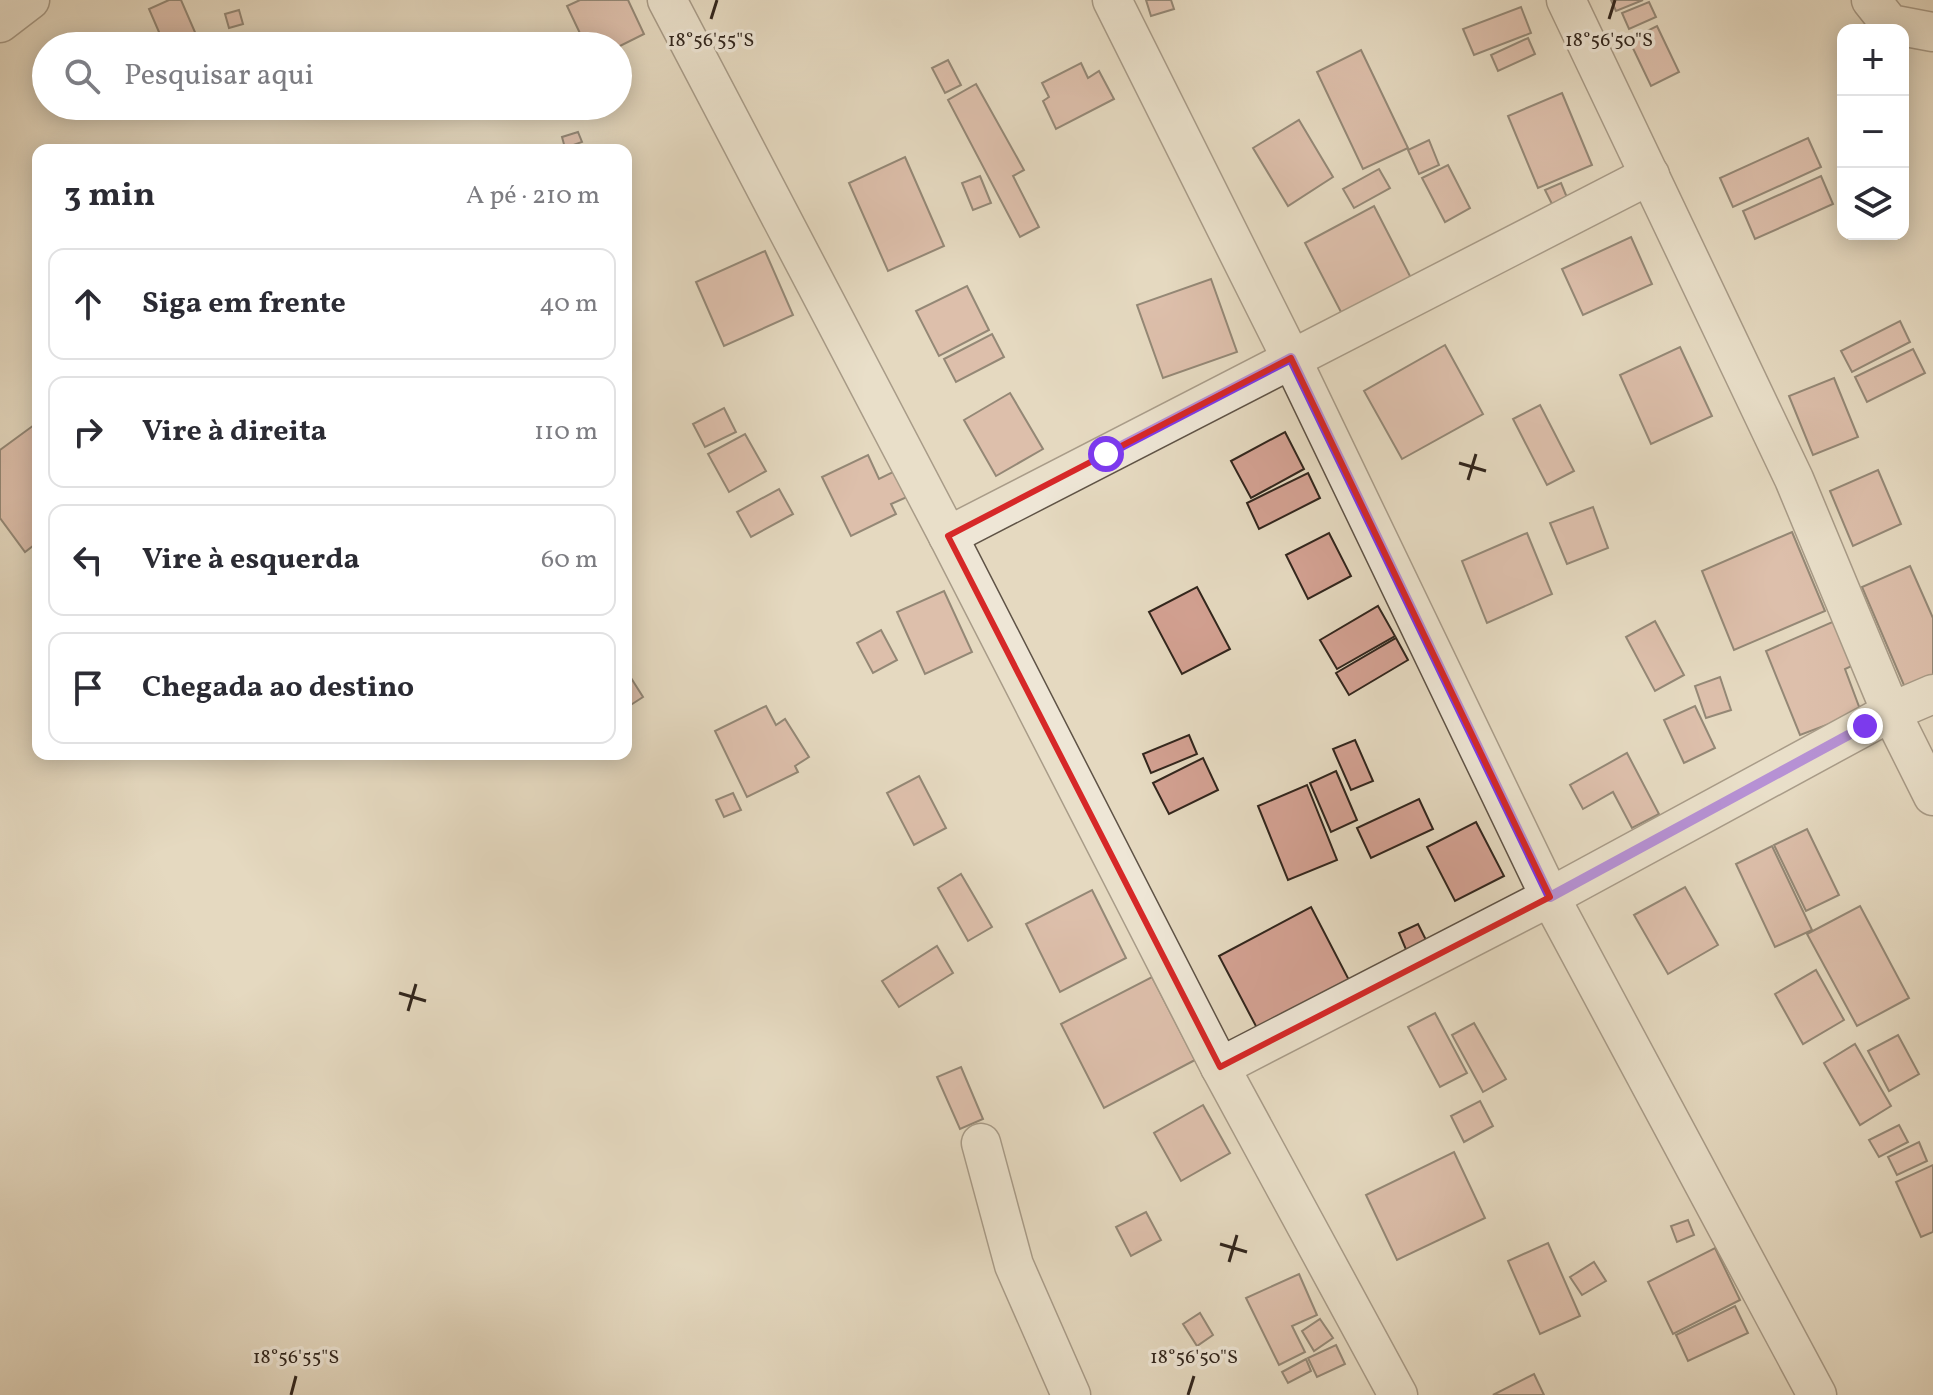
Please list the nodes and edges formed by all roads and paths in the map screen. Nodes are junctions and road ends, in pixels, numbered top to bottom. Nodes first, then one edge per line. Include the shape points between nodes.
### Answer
1 (667, 0) edge
2 (1112, 0) edge
3 (1566, 0) edge
4 (1871, 0) edge
5 (1933, 32) edge
6 (1650, 175) junction
7 (1291, 358) junction
8 (948, 536) junction
9 (1933, 694) edge
10 (1891, 712) junction
11 (1933, 796) edge
12 (1550, 897) junction
13 (1220, 1067) junction
14 (981, 1143) dead end
15 (1071, 1395) edge
16 (1398, 1395) edge
17 (1817, 1395) edge

1 - 8 street
2 - 7 street
3 - 6 street
4 - 5 street via 1890,24
6 - 7 street
6 - 10 street via 1794,479
7 - 8 street
7 - 12 street
8 - 13 street
9 - 10 street
10 - 11 street
10 - 12 street
12 - 13 street
12 - 17 street
13 - 16 street
14 - 15 street via 1014,1265

